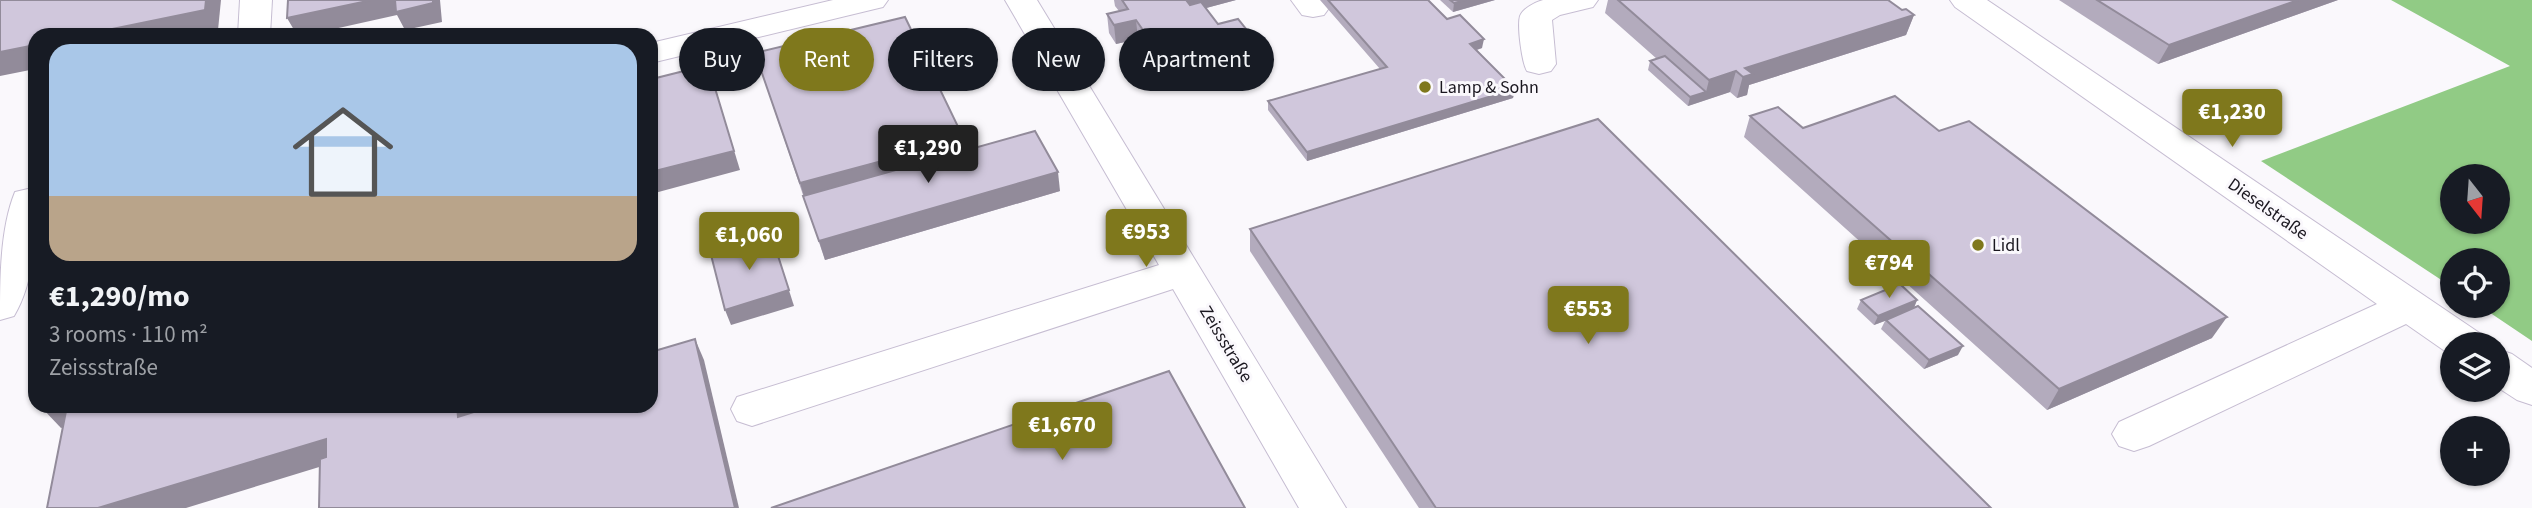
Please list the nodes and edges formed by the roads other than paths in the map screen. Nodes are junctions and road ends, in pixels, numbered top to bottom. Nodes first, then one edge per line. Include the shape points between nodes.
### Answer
1 (256, 0) edge
2 (872, 0) edge
3 (1021, 0) edge
4 (1582, 0) edge
5 (1966, 0) edge
6 (254, 28) edge
7 (658, 50) edge
8 (1539, 64) dead end
9 (21, 203) edge
10 (1182, 272) junction
11 (0, 306) edge
12 (2409, 306) junction
13 (2447, 332) edge
14 (2510, 374) edge
15 (2532, 389) edge
16 (752, 408) dead end
17 (2134, 434) dead end
18 (1322, 508) edge

1 - 6 street
2 - 7 street
3 - 10 street, Zeissstraße
4 - 8 street via 1536,16
5 - 12 street, Dieselstraße
9 - 11 street
10 - 16 street
10 - 18 street, Zeissstraße
12 - 13 street, Dieselstraße
12 - 17 street
14 - 15 street

